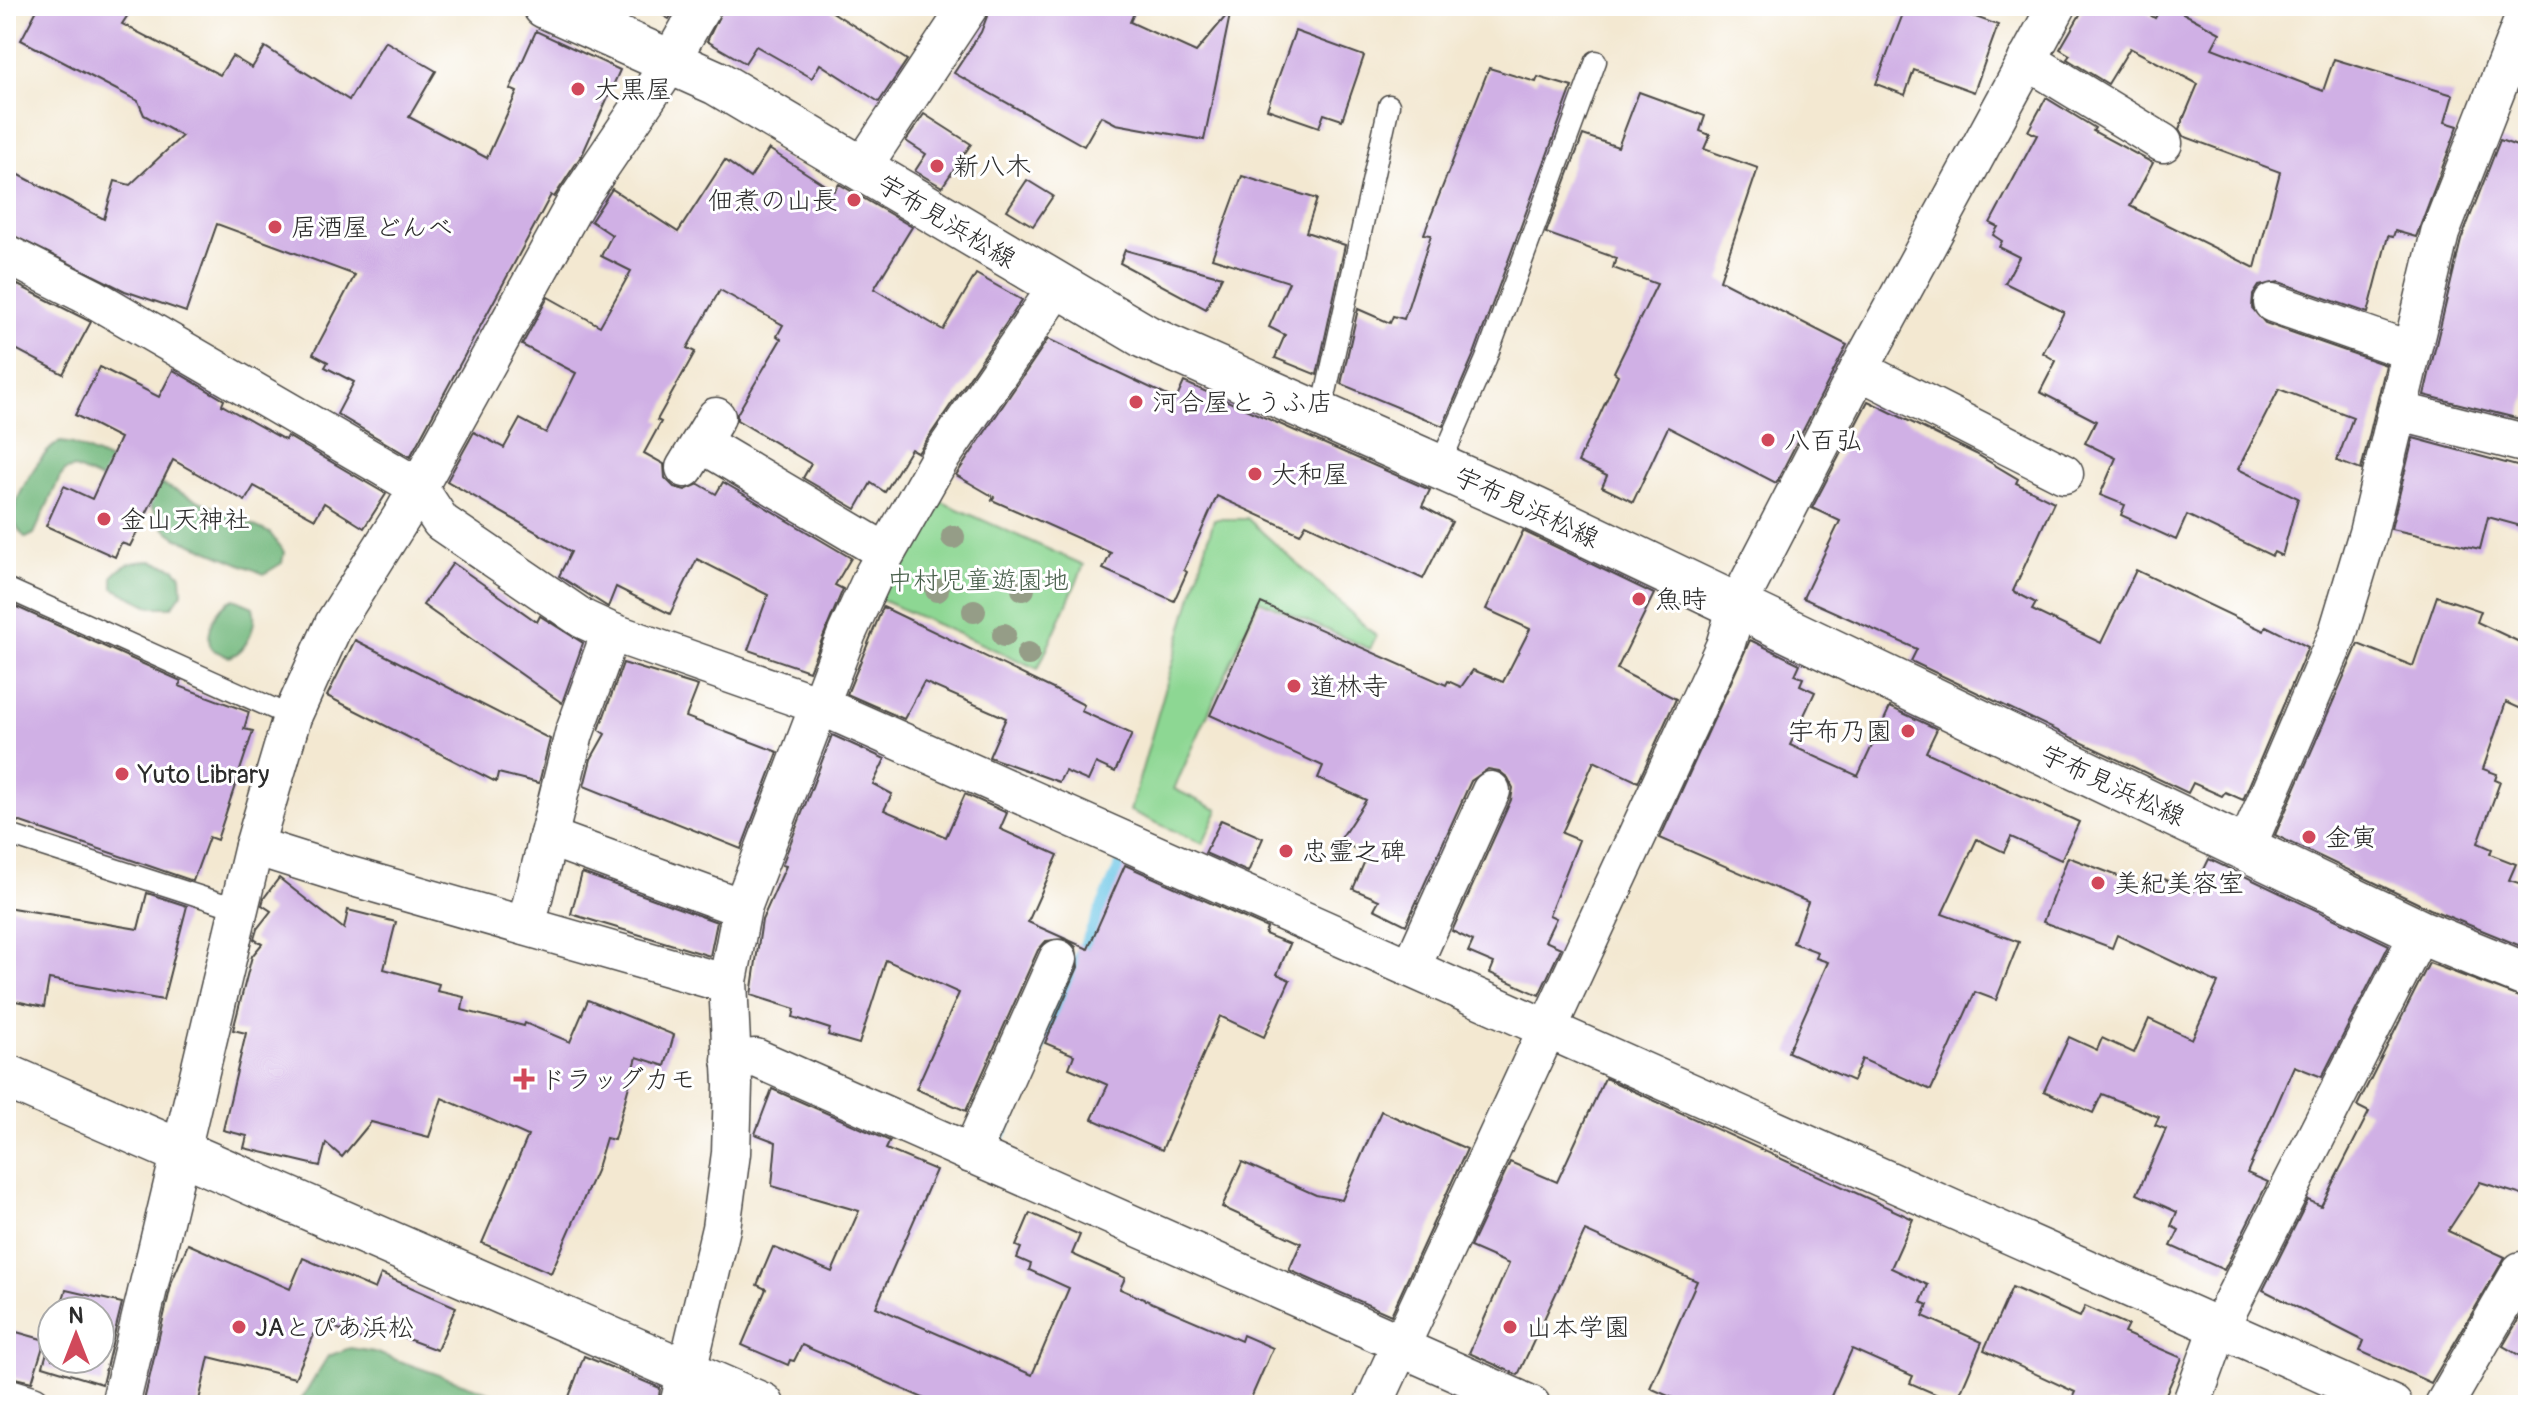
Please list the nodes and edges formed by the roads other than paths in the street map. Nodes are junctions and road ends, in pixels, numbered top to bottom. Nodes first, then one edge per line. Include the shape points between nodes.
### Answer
1 (545, 6) edge
2 (702, 6) edge
3 (969, 6) edge
4 (2057, 6) edge
5 (2528, 8) edge
6 (671, 60) junction
7 (2027, 60) junction
8 (1596, 61) dead end
9 (1389, 105) dead end
10 (2163, 143) dead end
11 (861, 169) junction
12 (6, 254) edge
13 (1057, 288) junction
14 (2273, 303) dead end
15 (2411, 351) junction
16 (1859, 370) junction
17 (2397, 411) junction
18 (1321, 415) junction
19 (701, 443) dead end
20 (2528, 444) edge
21 (1439, 467) junction
22 (2064, 474) dead end
23 (418, 487) junction
24 (885, 552) junction
25 (6, 588) edge
26 (1737, 606) junction
27 (611, 632) junction
28 (819, 705) junction
29 (292, 717) junction
30 (1491, 791) dead end
31 (6, 834) edge
32 (548, 837) junction
33 (254, 846) junction
34 (2246, 848) junction
35 (742, 908) junction
36 (239, 909) junction
37 (526, 926) junction
38 (2420, 932) junction
39 (1058, 959) dead end
40 (1411, 968) junction
41 (2528, 976) edge
42 (728, 981) junction
43 (1548, 1029) junction
44 (731, 1060) junction
45 (6, 1076) edge
46 (180, 1152) junction
47 (971, 1154) junction
48 (2521, 1271) dead end
49 (2219, 1328) junction
50 (1401, 1345) junction
51 (684, 1389) edge
52 (6, 1397) edge
53 (32, 1405) edge
54 (120, 1405) edge
55 (762, 1405) edge
56 (1373, 1405) edge
57 (1531, 1405) edge
58 (2191, 1405) edge
59 (2393, 1405) edge
60 (2444, 1405) edge

1 - 6 main road, 宇布見浜松線
2 - 6 street
3 - 11 street
4 - 7 street
5 - 15 street via 2440,233
6 - 11 main road, 宇布見浜松線
6 - 23 street via 575,204
7 - 10 street
7 - 16 street
8 - 21 lane via 1486,359
9 - 18 lane
11 - 13 main road, 宇布見浜松線
12 - 23 street via 93,298
13 - 18 main road, 宇布見浜松線 via 1146,337
13 - 24 street via 939,460
14 - 15 street
15 - 17 street
16 - 22 street
16 - 26 street
17 - 20 street
17 - 34 street via 2337,636
18 - 21 main road, 宇布見浜松線
19 - 24 street
21 - 26 main road, 宇布見浜松線
23 - 27 street via 441,522 556,603
23 - 29 street via 334,624
24 - 28 street
25 - 29 lane
26 - 34 main road, 宇布見浜松線
26 - 43 street via 1725,646
27 - 28 street
27 - 32 street via 574,734
28 - 35 street
28 - 40 street
29 - 33 street
30 - 40 street
31 - 36 lane
32 - 35 street
32 - 37 street
33 - 36 street
33 - 37 street
34 - 38 main road, 宇布見浜松線
35 - 42 street
36 - 46 street
37 - 42 street
38 - 41 main road, 宇布見浜松線
38 - 49 street
39 - 47 street
40 - 43 street
42 - 44 street
43 - 49 street
43 - 50 street
44 - 47 street via 756,1058
44 - 51 street via 733,1119 721,1228
45 - 46 main road
46 - 51 main road
46 - 54 street
47 - 50 street
48 - 60 street
49 - 58 street
49 - 59 street
50 - 56 street
50 - 57 street
51 - 55 main road
52 - 53 street

